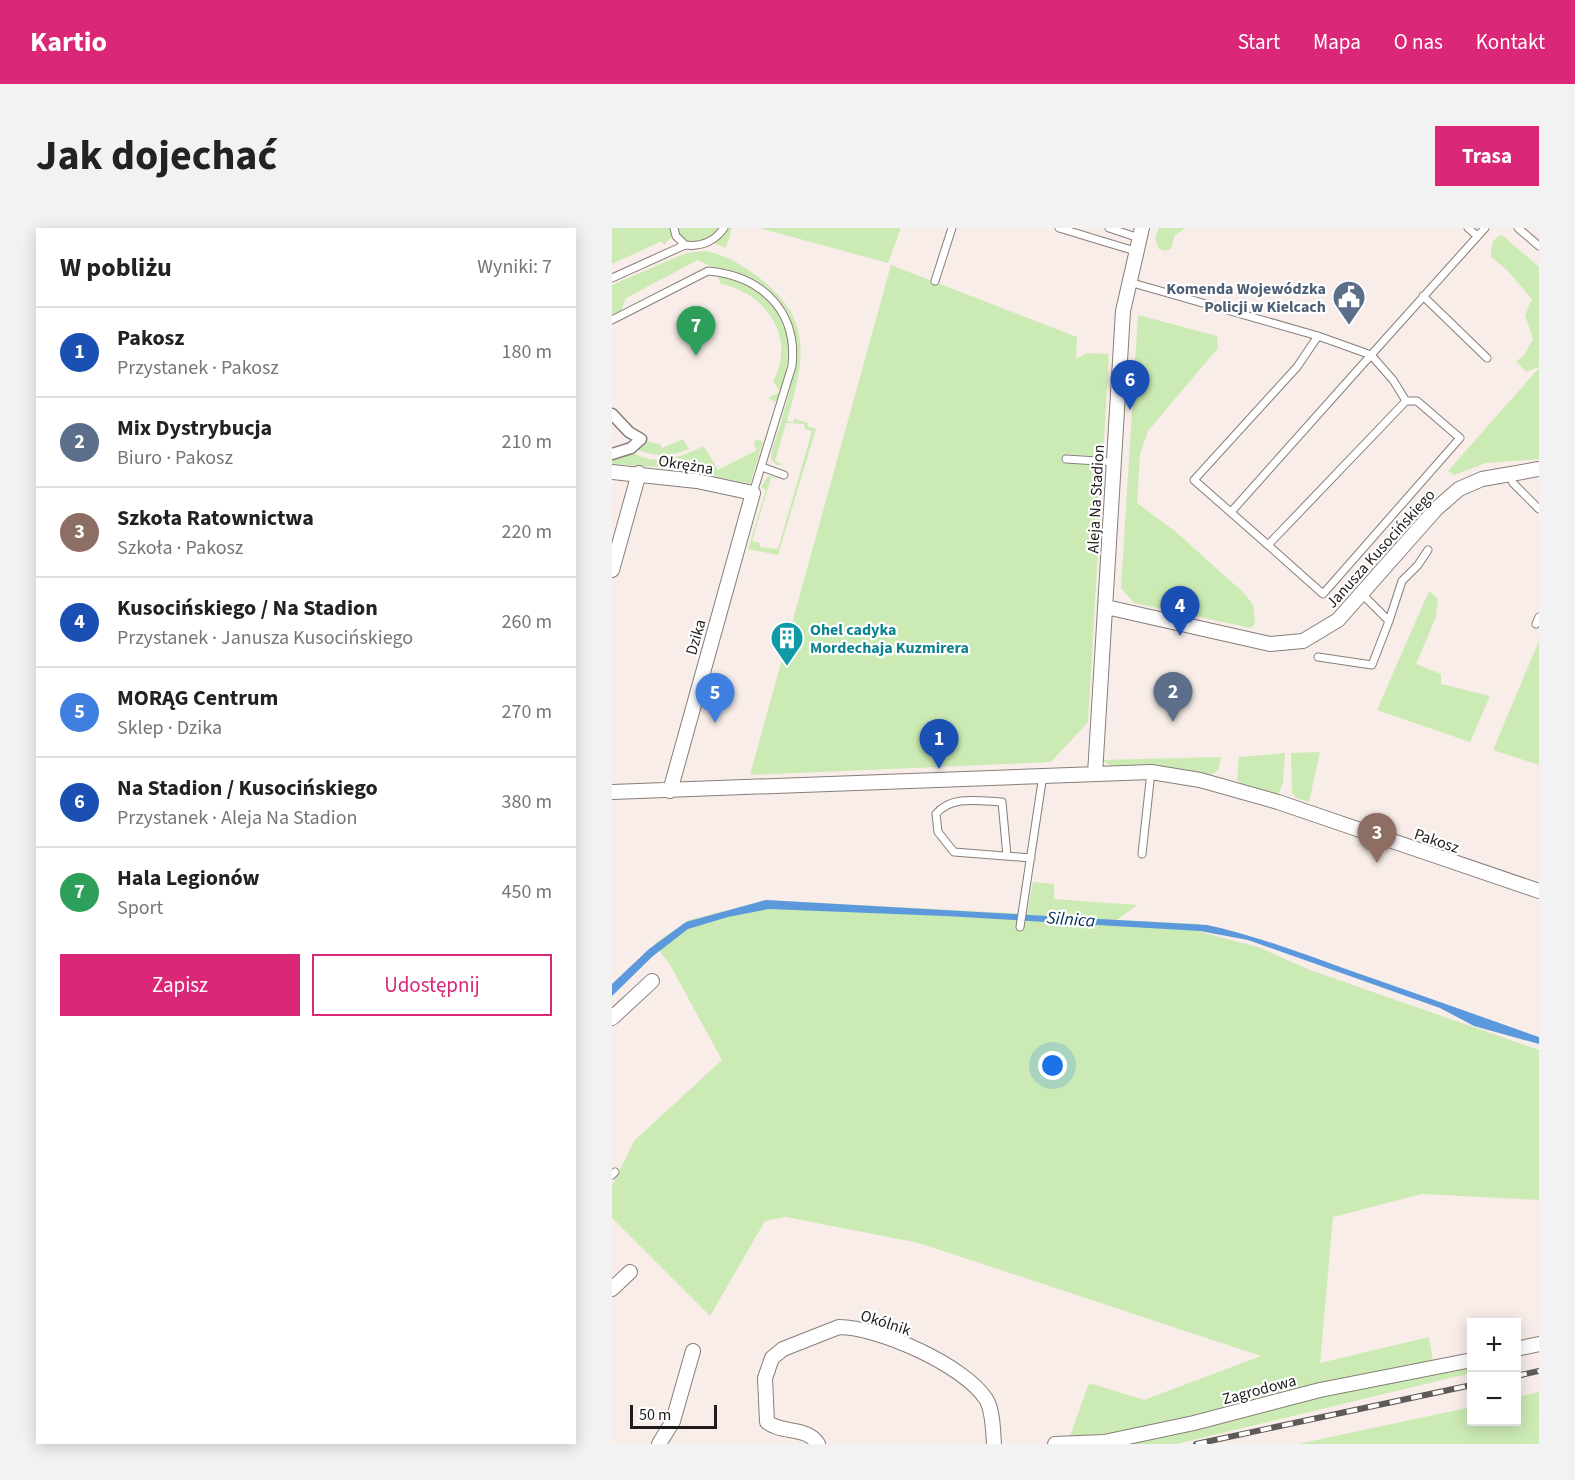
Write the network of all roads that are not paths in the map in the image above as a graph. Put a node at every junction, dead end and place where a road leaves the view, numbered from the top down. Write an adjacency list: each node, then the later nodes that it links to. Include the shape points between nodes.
1 (674, 228): 11 (lane)
2 (724, 228): 11 (lane, via 713,241)
3 (952, 228): 15 (lane)
4 (1059, 228): 13 (lane)
5 (1109, 228): 9 (lane)
6 (1468, 228): 10 (lane)
7 (1485, 228): 10 (lane)
8 (1518, 228): 12 (lane)
9 (1141, 233): 13 (street, Aleja Na Stadion)
10 (1477, 236): 17 (lane)
11 (685, 245): 14 (lane)
12 (1539, 246)
13 (1135, 252): 16 (street, Aleja Na Stadion)
14 (612, 278)
15 (935, 281)
16 (1128, 282): 19 (lane); 26 (street, Aleja Na Stadion)
17 (1423, 296): 20 (lane); 21 (lane)
18 (612, 320): 27 (lane, via 708,271 749,282 776,302 790,328 794,350 788,385)
19 (1318, 336): 20 (lane); 35 (lane, via 1297,367 1194,480)
20 (1371, 355): 22 (lane); 35 (lane)
21 (1487, 358)
22 (1406, 401): 36 (lane); 36 (lane, via 1417,401 1460,438 1323,594)
23 (612, 414): 24 (street, via 641,439 631,448)
24 (612, 454)
25 (1066, 459): 26 (lane)
26 (1113, 462): 40 (street, Aleja Na Stadion)
27 (762, 467): 32 (lane); 33 (lane)
28 (1539, 469): 31 (street, Janusza Kusocińskiego)
29 (612, 472): 30 (street, Okrężna)
30 (639, 473): 33 (street, Okrężna); 38 (street)
31 (1509, 473): 34 (lane, via 1513,483); 39 (street, Janusza Kusocińskiego, via 1472,482 1447,498)
32 (784, 475)
33 (753, 493): 46 (street, Dzika)
34 (1539, 508)
35 (1231, 512): 36 (lane)
36 (1268, 544)
37 (1428, 550): 41 (lane, via 1401,581)
38 (612, 570)
39 (1361, 593): 40 (street, Janusza Kusocińskiego, via 1328,628 1303,641 1282,644); 41 (lane)
40 (1106, 607): 44 (street, Aleja Na Stadion)
41 (1389, 621): 42 (lane, via 1372,665)
42 (1318, 657)
43 (1151, 772): 44 (street, Pakosz); 48 (lane); 51 (street, Pakosz, via 1200,780 1269,799)
44 (1095, 774): 45 (street, Pakosz)
45 (1043, 775): 46 (street, Pakosz); 50 (lane)
46 (670, 791): 47 (street, Pakosz)
47 (612, 792)
48 (1142, 854)
49 (1006, 856): 49 (lane, via 954,852 938,832 936,814 943,806 960,801 1002,802); 50 (lane)
50 (1031, 858): 52 (lane)
51 (1539, 891)
52 (1020, 927)
53 (652, 981): 54 (street)
54 (612, 1018)
55 (630, 1272): 56 (street)
56 (612, 1289)
57 (1539, 1344): 58 (street)
58 (1521, 1348)
59 (693, 1351): 61 (street, via 673,1421)
60 (1467, 1361): 64 (street, Zagrodowa, via 1320,1390 1104,1442)
61 (659, 1444)
62 (818, 1444): 63 (street, Okólnik, via 810,1436 775,1428 767,1422 767,1369 783,1349 839,1327 901,1343 967,1379 989,1404)
63 (994, 1444)
64 (1055, 1444)

